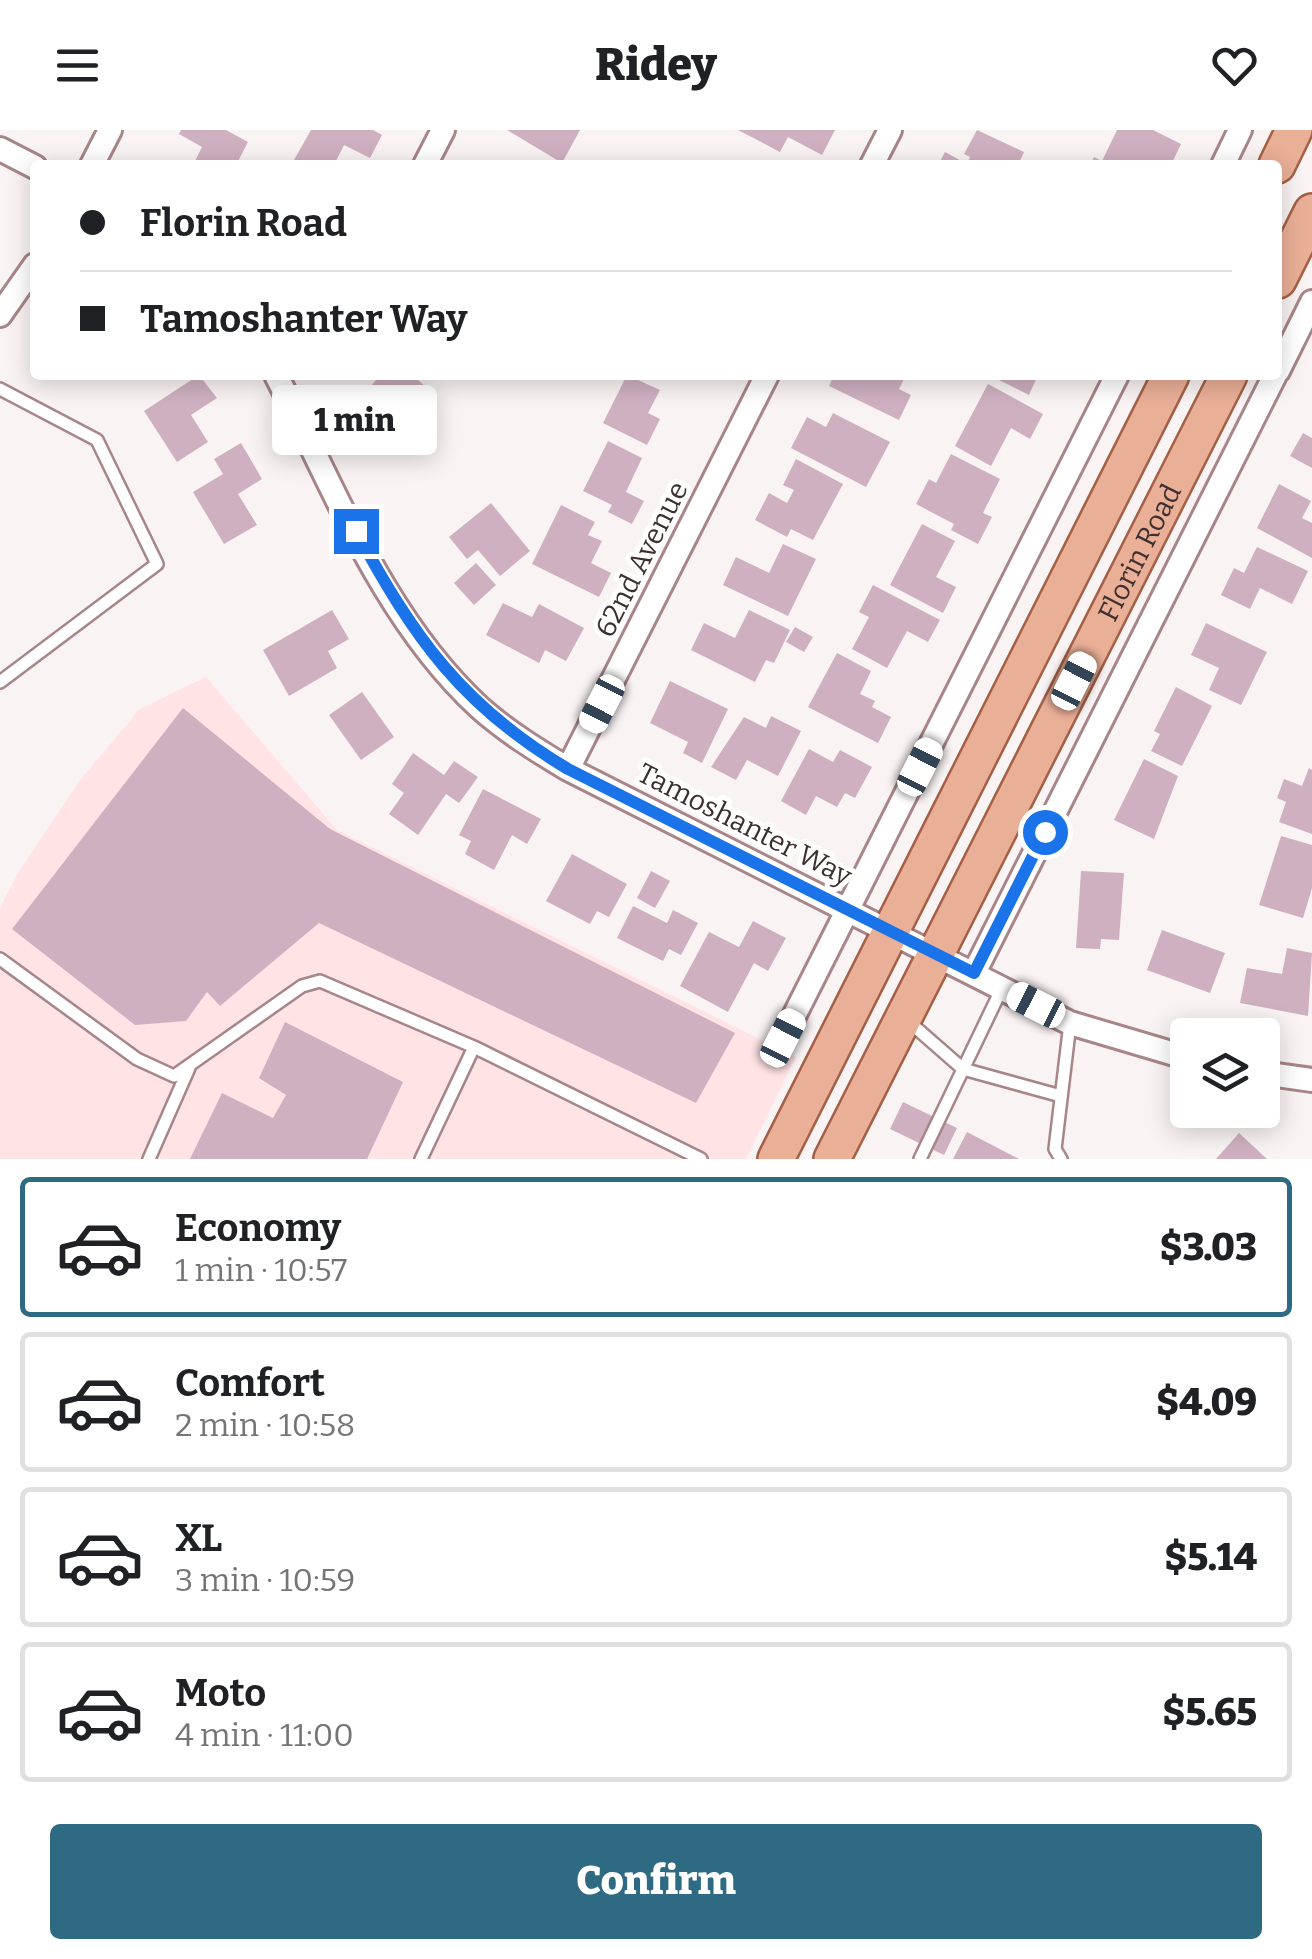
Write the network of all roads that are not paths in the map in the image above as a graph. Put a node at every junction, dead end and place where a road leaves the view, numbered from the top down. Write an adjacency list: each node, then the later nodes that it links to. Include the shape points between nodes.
1 (110, 130): 7 (street)
2 (443, 130): 8 (street)
3 (890, 130): 9 (street)
4 (1240, 130): 10 (street)
5 (1294, 130): 11 (main road)
6 (0, 149): 12 (street)
7 (95, 160)
8 (428, 160)
9 (875, 160)
10 (1225, 160)
11 (1279, 160)
12 (30, 164)
13 (1312, 212): 15 (main road)
14 (30, 272): 17 (street)
15 (1282, 272)
16 (1312, 302): 18 (street, Florin Road)
17 (0, 315)
18 (1282, 361)
19 (279, 380): 27 (street, Tamoshanter Way, via 409,624 480,707)
20 (764, 380): 27 (street, 62nd Avenue)
21 (1114, 380): 28 (street)
22 (1168, 380): 29 (main road, Florin Road)
23 (1226, 380): 30 (main road, Florin Road)
24 (1272, 380): 32 (street, Florin Road)
25 (0, 389): 26 (lane, via 97,440 158,564)
26 (0, 682)
27 (568, 769): 28 (street, Tamoshanter Way)
28 (848, 909): 29 (street, Tamoshanter Way); 36 (street)
29 (891, 930): 30 (street, Tamoshanter Way); 47 (main road, Florin Road)
30 (937, 953): 32 (street, Tamoshanter Way); 34 (main road, Florin Road)
31 (0, 958): 39 (lane, via 137,1059 174,1076)
32 (974, 973): 33 (street, Tamoshanter Way)
33 (1002, 988): 35 (street, Tamoshanter Way); 40 (lane)
34 (904, 1017): 40 (lane); 48 (main road, Florin Road)
35 (1070, 1023): 38 (street, Tamoshanter Way); 43 (lane)
36 (783, 1038)
37 (474, 1047): 39 (lane, via 320,982 302,986); 44 (lane); 46 (lane)
38 (1170, 1053)
39 (190, 1068): 45 (lane)
40 (963, 1069): 43 (lane); 49 (lane)
41 (1280, 1076): 42 (street)
42 (1312, 1080)
43 (1061, 1096): 50 (lane)
44 (699, 1158)
45 (149, 1159)
46 (421, 1159)
47 (776, 1159)
48 (832, 1159)
49 (920, 1159)
50 (1061, 1159)

